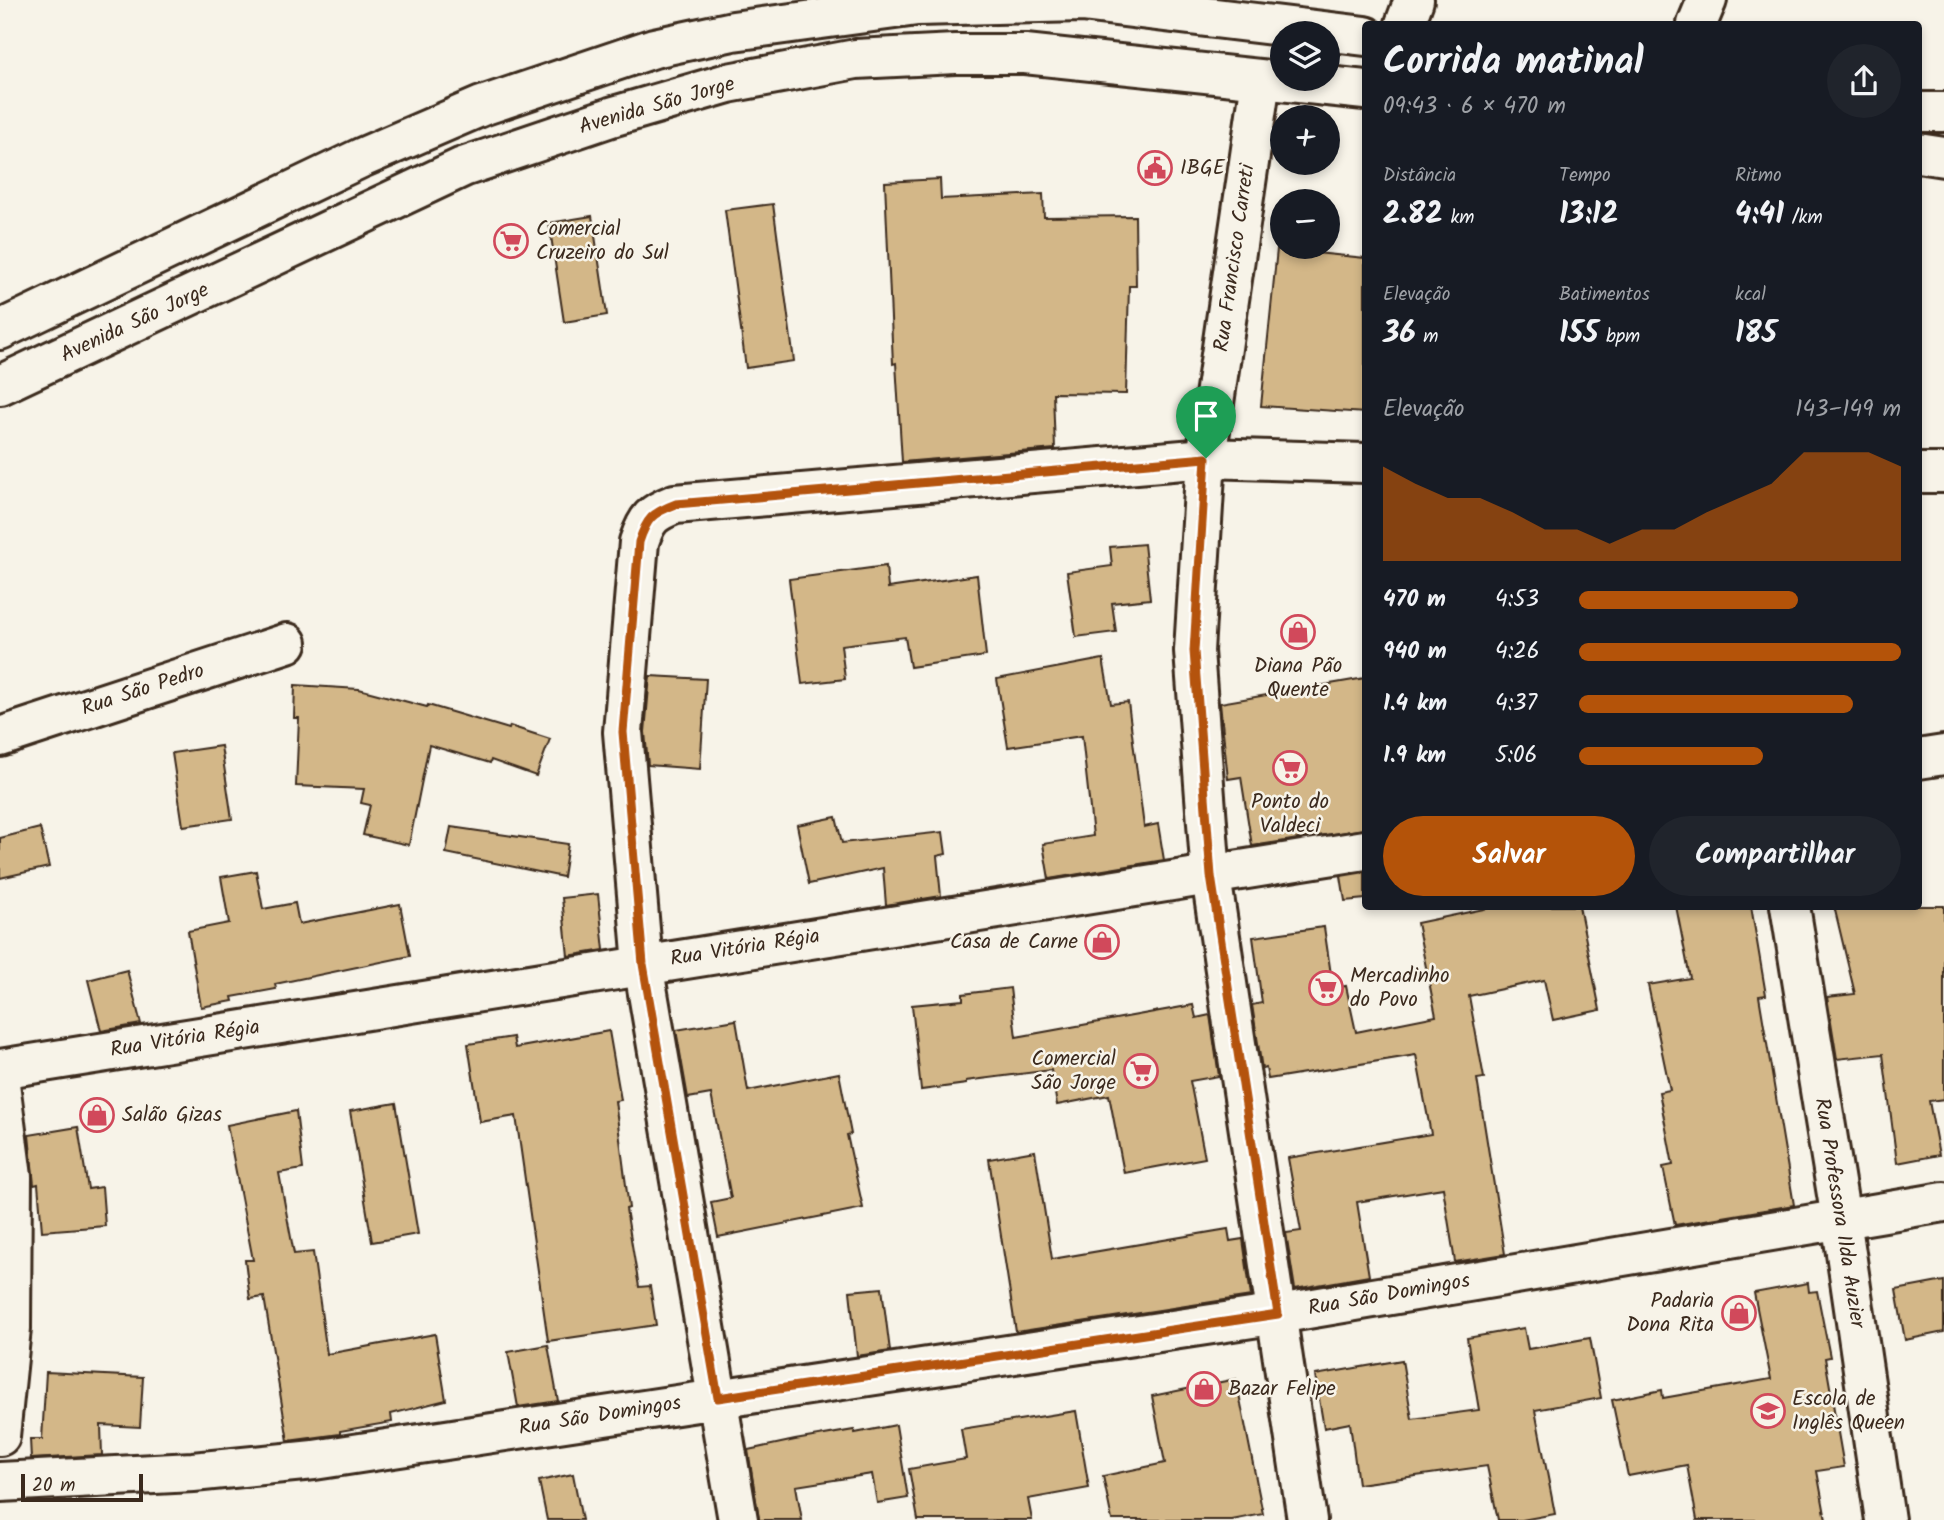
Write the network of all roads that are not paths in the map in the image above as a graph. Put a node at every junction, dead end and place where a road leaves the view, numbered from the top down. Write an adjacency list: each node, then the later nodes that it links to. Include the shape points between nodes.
1 (1414, 0): 4 (street)
2 (1707, 0): 5 (street)
3 (1014, 2): 6 (street, via 1082,2); 13 (street, via 917,6 733,31 654,48 446,121)
4 (1406, 21)
5 (1698, 21)
6 (1362, 36)
7 (1261, 80): 8 (street, Avenida São Jorge); 14 (street, Avenida São Jorge, via 1025,54 955,54 856,59 728,83 463,167); 15 (street, Rua Francisco Carreti)
8 (1362, 90)
9 (1922, 112): 10 (street)
10 (1944, 113)
11 (1922, 154): 12 (street)
12 (1944, 157)
13 (0, 330)
14 (0, 385)
15 (1206, 458): 16 (street); 24 (street, Rua Francisco Carreti, via 1194,651); 26 (street, via 676,504 656,511 639,542 623,732)
16 (1362, 463)
17 (1922, 473): 18 (street)
18 (1944, 473)
19 (287, 642): 20 (street, Rua São Pedro)
20 (0, 737)
21 (1944, 755): 22 (street)
22 (1922, 758)
23 (1362, 851): 24 (street, Rua Vitória Régia)
24 (1211, 876): 26 (street, Rua Vitória Régia); 31 (street, Rua Francisco Carreti)
25 (1791, 910): 30 (street, Rua Professora Ilda Auzier)
26 (643, 964): 27 (street, Rua Vitória Régia); 32 (street)
27 (0, 1069)
28 (0, 1084): 33 (street, via 12,1177 11,1328)
29 (1944, 1202): 30 (street, Rua São Domingos)
30 (1841, 1219): 31 (street, Rua São Domingos); 37 (street, Rua Professora Ilda Auzier)
31 (1278, 1314): 32 (street, Rua São Domingos); 36 (street, Rua Francisco Carreti)
32 (718, 1398): 34 (street, Rua São Domingos, via 314,1460 193,1472); 35 (street)
33 (0, 1436)
34 (0, 1482)
35 (738, 1520)
36 (1307, 1520)
37 (1885, 1520)

